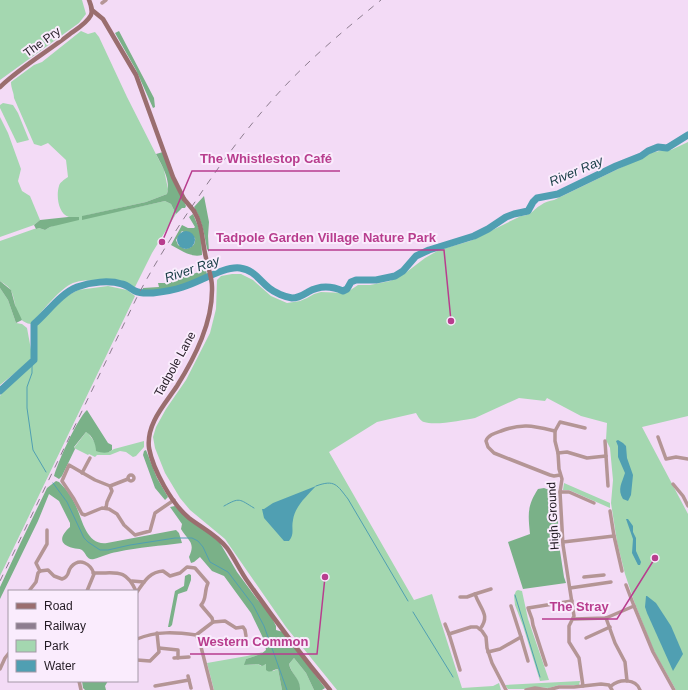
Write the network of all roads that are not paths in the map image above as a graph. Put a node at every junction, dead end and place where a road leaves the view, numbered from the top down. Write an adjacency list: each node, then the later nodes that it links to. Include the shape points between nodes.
1 (89, 0): 4 (street)
2 (106, 0): 3 (street)
3 (102, 3)
4 (92, 10): 5 (street, The Pry, via 90,16 77,28); 23 (street, Tadpole Lane, bridge, via 103,20 136,75 175,181 201,226 212,285 210,311 202,337 183,375 155,419 149,437 152,459)
5 (0, 87)
6 (585, 428): 7 (street, via 561,422)
7 (556, 431): 10 (street, High Ground); 17 (street, via 516,426 491,435 486,441 494,453 550,475)
8 (658, 437): 13 (street)
9 (605, 441): 11 (street)
10 (558, 453): 11 (street, via 567,452 586,458); 17 (street, High Ground)
11 (606, 456): 21 (street)
12 (90, 458): 16 (street)
13 (666, 459): 14 (street); 15 (street)
14 (688, 459)
15 (661, 461)
16 (82, 473): 20 (street); 26 (street, via 69,465 62,481 82,514)
17 (560, 475): 22 (street, High Ground)
18 (128, 479): 20 (street)
19 (673, 484): 25 (street)
20 (110, 486): 26 (street, via 112,491)
21 (608, 486)
22 (560, 492): 24 (street, via 569,492); 30 (street, High Ground)
23 (174, 500): 26 (street, via 155,513 150,530 137,534 124,525 117,514); 86 (street, Tadpole Lane, via 186,514 226,548 287,635)
24 (594, 503)
25 (688, 506)
26 (106, 508)
27 (610, 511): 29 (street)
28 (47, 530): 31 (street, via 46,544 36,563)
29 (614, 536): 30 (street); 32 (street)
30 (563, 542): 44 (street, High Ground)
31 (40, 571): 33 (street, via 48,570 56,577 63,578 68,576 72,566 82,562 90,565); 46 (street)
32 (622, 571)
33 (94, 573): 39 (street, via 118,573); 47 (street)
34 (604, 575): 36 (street)
35 (170, 576): 38 (street); 40 (street, via 160,570 151,574); 57 (street, via 188,567 197,569 208,583 201,605)
36 (594, 576): 37 (street); 42 (street)
37 (584, 577)
38 (167, 580)
39 (132, 581): 40 (street); 48 (street)
40 (144, 582): 49 (street)
41 (611, 582): 42 (street)
42 (596, 584): 44 (street)
43 (626, 585): 54 (street)
44 (570, 588): 52 (street, High Ground)
45 (491, 589): 50 (street)
46 (31, 590)
47 (87, 590)
48 (136, 590)
49 (138, 591)
50 (475, 594): 51 (street); 60 (street, via 485,617)
51 (460, 596)
52 (572, 601): 56 (street, High Ground); 74 (street, via 527,606)
53 (511, 606): 65 (street)
54 (634, 606): 55 (street); 90 (street, via 653,651)
55 (606, 618): 56 (street); 59 (street)
56 (574, 619): 80 (street, High Ground, via 569,626 570,644 579,658)
57 (213, 622): 63 (street); 64 (street, via 223,621 236,628 243,627)
58 (445, 624): 62 (street)
59 (610, 627): 67 (street); 77 (street, via 625,664)
60 (480, 629): 62 (street, via 471,627); 69 (street, via 485,636)
61 (157, 633): 63 (street); 66 (street); 68 (street)
62 (449, 634): 76 (street)
63 (196, 635): 85 (street)
64 (246, 636)
65 (521, 637): 69 (street, via 500,649); 73 (street)
66 (138, 638)
67 (586, 638)
68 (159, 648): 71 (street, via 178,650 176,658); 72 (street, via 159,652 150,661)
69 (488, 652): 87 (street)
70 (8, 654): 75 (street)
71 (189, 656)
72 (138, 660)
73 (528, 661)
74 (546, 665)
75 (0, 668)
76 (460, 670)
77 (627, 681): 82 (street, via 617,682); 89 (street, via 636,682)
78 (162, 685): 79 (street); 81 (street, via 188,678); 84 (street)
79 (155, 686)
80 (583, 686): 82 (street, via 608,684); 83 (street)
81 (192, 688)
82 (611, 688)
83 (538, 689): 88 (street)
84 (162, 690)
85 (212, 690)
86 (330, 690)
87 (506, 690)
88 (526, 690)
89 (640, 690)
90 (674, 690)

